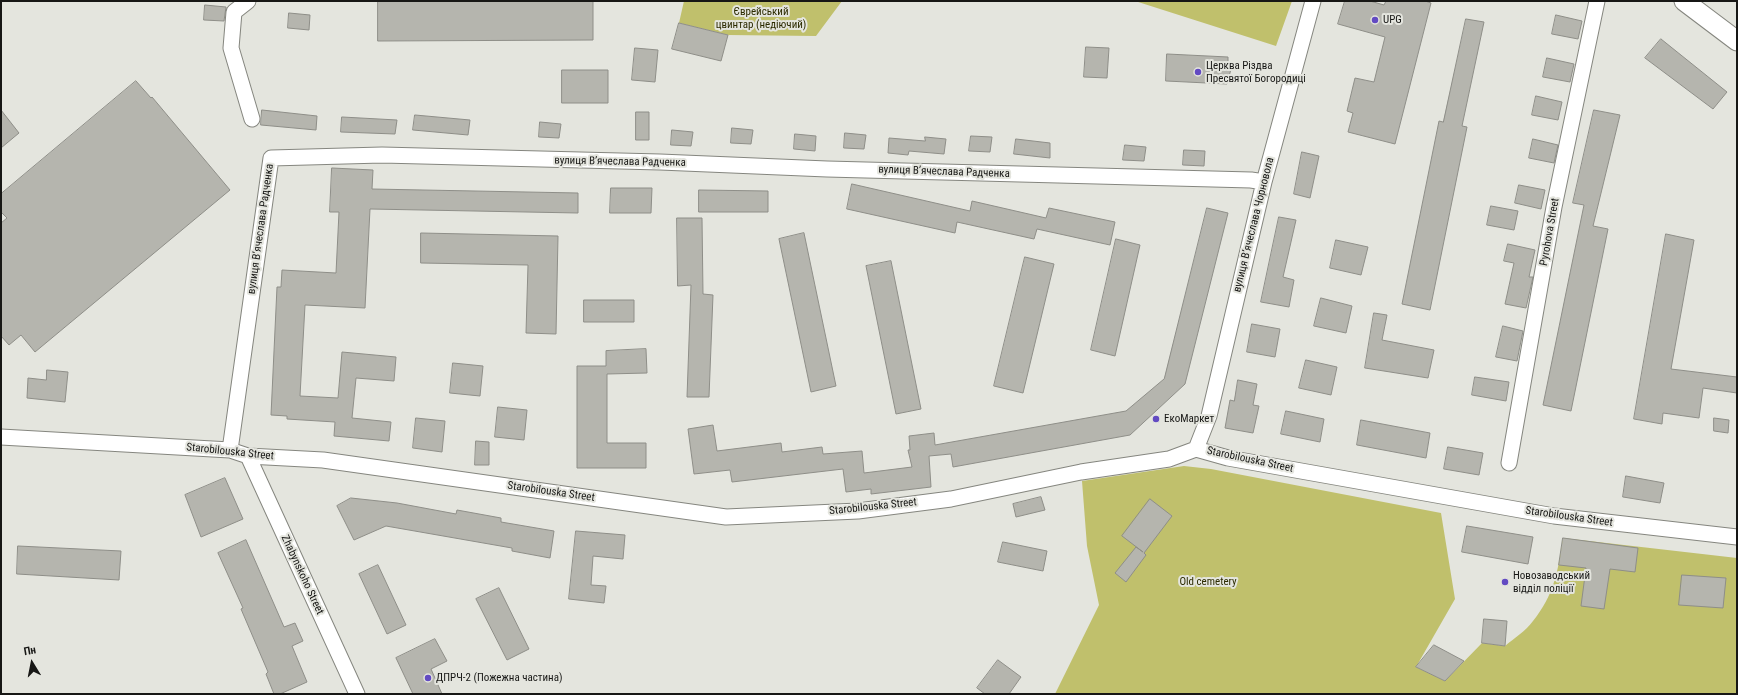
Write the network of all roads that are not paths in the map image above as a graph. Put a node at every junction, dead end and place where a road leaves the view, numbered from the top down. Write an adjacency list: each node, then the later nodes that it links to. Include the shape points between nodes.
1 (248, 1): 6 (street, via 234,12 231,48)
2 (1314, 1): 7 (street, вулиця Вʼячеслава Чорновола)
3 (1596, 1): 12 (street, Pyrohova Street, via 1554,207)
4 (1684, 1): 5 (main road)
5 (1737, 41)
6 (252, 119)
7 (1264, 182): 9 (street, вулиця Вʼячеслава Чорновола, via 1209,416); 10 (street, вулиця Вʼячеслава Радченка, via 382,155 271,158)
8 (1, 437): 10 (street, Starobilouska Street)
9 (1196, 449): 11 (street, Starobilouska Street, via 1169,459 1081,472 950,499 858,511 726,517 323,460); 13 (street, Starobilouska Street, via 1228,458 1554,516)
10 (230, 450): 11 (street, Starobilouska Street)
11 (248, 456): 14 (street, Zhabynskoho Street)
12 (1508, 463)
13 (1737, 537)
14 (357, 694)

